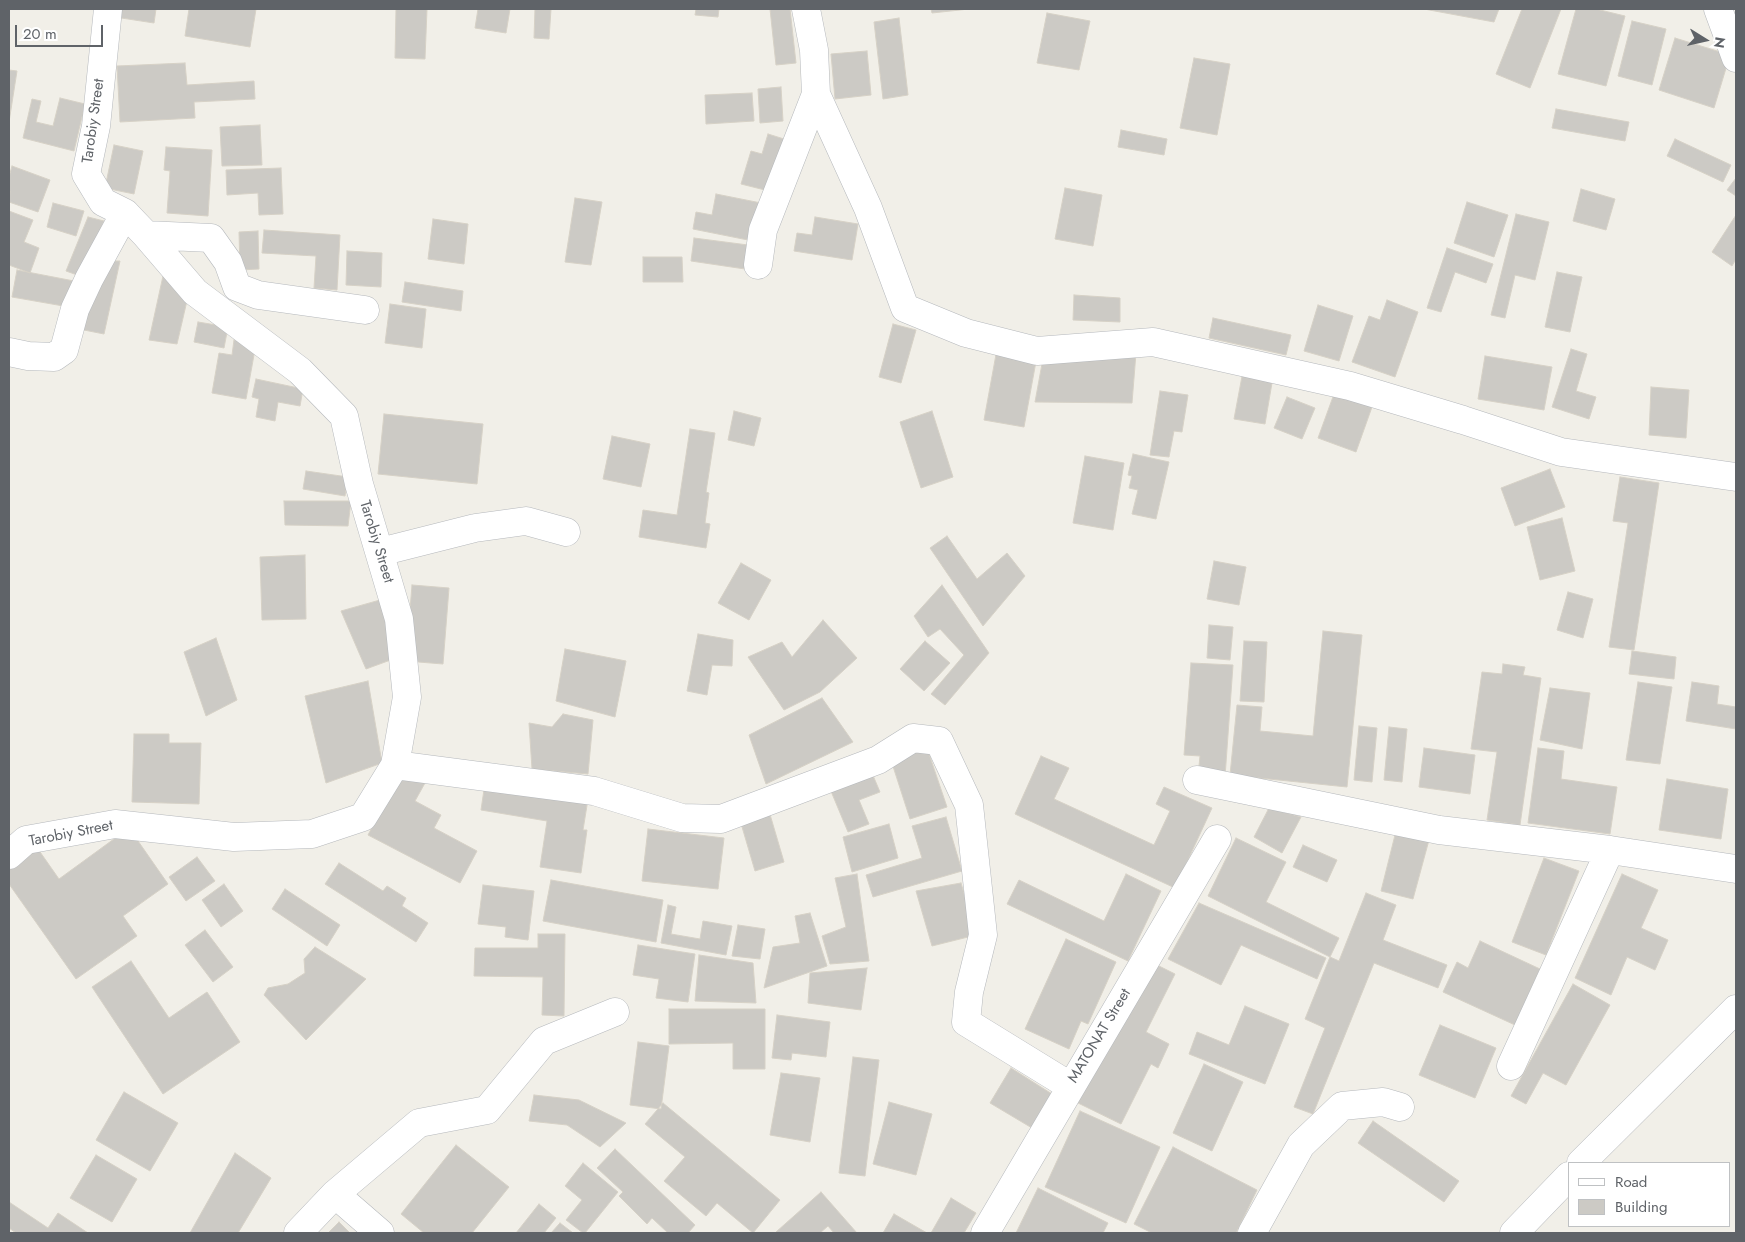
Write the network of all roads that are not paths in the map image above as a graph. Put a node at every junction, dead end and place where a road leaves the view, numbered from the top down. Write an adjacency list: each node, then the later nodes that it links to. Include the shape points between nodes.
1 (108, 9): 6 (street, Tarobiy Street, via 96,126 86,174 103,202)
2 (806, 9): 5 (street, via 814,50)
3 (1718, 9): 4 (street)
4 (1736, 58)
5 (816, 94): 8 (street, via 763,230); 11 (street, via 868,208 905,308 914,312 966,333 1037,351 1153,342 1350,386 1561,452)
6 (125, 213): 7 (street, Tarobiy Street); 10 (street, via 88,279 75,309 64,350 54,356)
7 (146, 235): 9 (street, via 211,238 228,262 236,286 258,294); 13 (street, Tarobiy Street, via 196,292 300,371 344,416 359,484)
8 (758, 265)
9 (365, 310)
10 (9, 352)
11 (1736, 477)
12 (566, 532): 13 (street, via 526,521 475,528)
13 (380, 552): 14 (street, Tarobiy Street, via 400,620 407,697)
14 (395, 765): 18 (street, Tarobiy Street, via 363,817 312,834 234,837 114,824 26,840); 23 (street, via 594,791 682,818 721,819 878,760 913,738 940,741 969,804 983,935 969,992 966,1022)
15 (1197, 780): 17 (street, via 1439,830)
16 (1217, 839): 23 (street, MATONAT Street)
17 (1610, 850): 19 (street); 22 (street)
18 (9, 855)
19 (1736, 869)
20 (1736, 1010): 25 (street)
21 (615, 1012): 27 (street, via 544,1041 487,1110 419,1123)
22 (1511, 1066)
23 (1070, 1086): 30 (street, MATONAT Street)
24 (1400, 1107): 31 (street, via 1382,1102 1342,1106 1301,1145)
25 (1582, 1162)
26 (1568, 1177): 32 (street)
27 (335, 1194): 28 (street); 29 (street)
28 (298, 1233)
29 (380, 1233)
30 (985, 1233)
31 (1252, 1233)
32 (1514, 1233)

